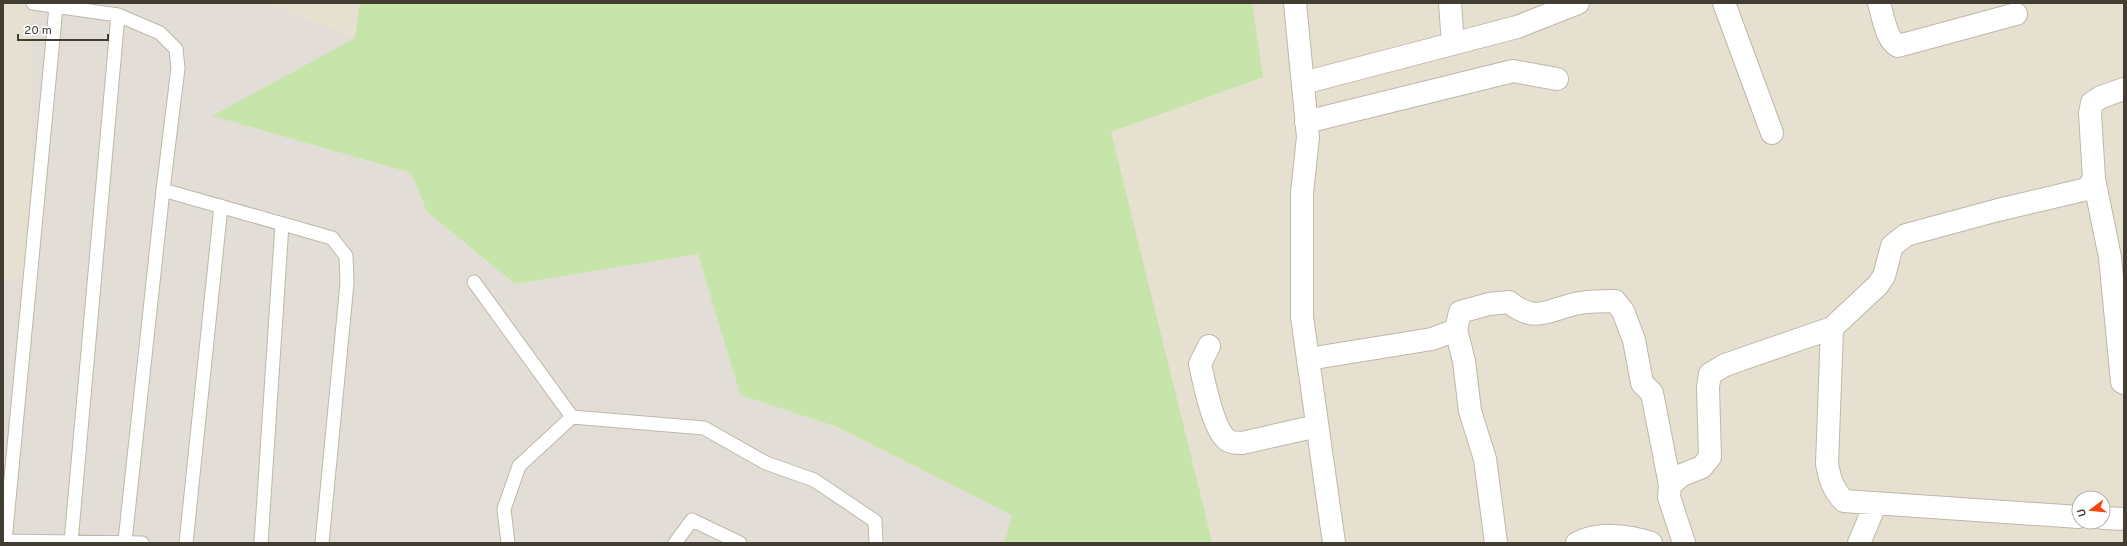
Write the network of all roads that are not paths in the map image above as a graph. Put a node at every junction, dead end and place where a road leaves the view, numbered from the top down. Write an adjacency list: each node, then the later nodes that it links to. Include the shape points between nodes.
1 (33, 3): 7 (lane)
2 (1295, 3): 12 (street)
3 (1450, 3): 10 (street)
4 (1578, 3): 10 (street, via 1517,27)
5 (1724, 3): 15 (street)
6 (1879, 3): 8 (street, via 1893,43 1898,46)
7 (56, 7): 9 (lane); 33 (lane)
8 (2016, 14)
9 (118, 15): 17 (lane, via 160,34 176,49 178,68); 35 (lane)
10 (1454, 44): 12 (street)
11 (1557, 79): 14 (street, via 1513,71)
12 (1303, 84): 14 (street)
13 (2124, 89): 16 (street, via 2092,103 2090,113)
14 (1306, 122): 24 (street, via 1308,137 1302,193 1302,317)
15 (1772, 133)
16 (2094, 179): 21 (street, via 2087,189 1906,235 1892,246 1884,276 1878,285); 25 (street, via 2110,258)
17 (162, 190): 18 (lane); 34 (lane)
18 (221, 206): 19 (lane); 37 (lane)
19 (282, 224): 38 (lane); 39 (lane, via 332,238 346,256 346,283)
20 (474, 282): 26 (lane)
21 (1832, 328): 28 (street, via 1725,365 1710,374 1710,457 1702,467 1682,475); 29 (street, via 1827,464 1830,481 1844,501)
22 (1456, 330): 24 (street, via 1432,339); 28 (street, via 1460,312 1489,304 1509,302 1521,312 1543,314 1579,303 1615,300 1623,311 1634,340 1642,384 1652,393); 45 (street, via 1464,361 1470,411 1485,459)
23 (1210, 346): 27 (street, via 1200,364 1218,426 1226,439 1242,443)
24 (1308, 359): 27 (street)
25 (2124, 383)
26 (572, 417): 40 (lane, via 520,466 504,509); 43 (lane, via 704,428 766,463 814,480 826,488 875,521)
27 (1316, 426): 44 (street)
28 (1670, 485): 48 (street, via 1670,497)
29 (1876, 503): 30 (street); 49 (street)
30 (2071, 516)
31 (2111, 518): 32 (street)
32 (2124, 519)
33 (4, 541): 35 (lane)
34 (125, 541): 35 (lane); 36 (lane)
35 (71, 542)
36 (142, 543)
37 (186, 543)
38 (261, 543)
39 (322, 543)
40 (508, 543)
41 (675, 543): 42 (lane, via 692,520)
42 (740, 543)
43 (876, 543)
44 (1334, 543)
45 (1496, 543)
46 (1577, 543): 47 (street, via 1590,537 1616,536)
47 (1651, 543)
48 (1684, 543)
49 (1859, 543)

